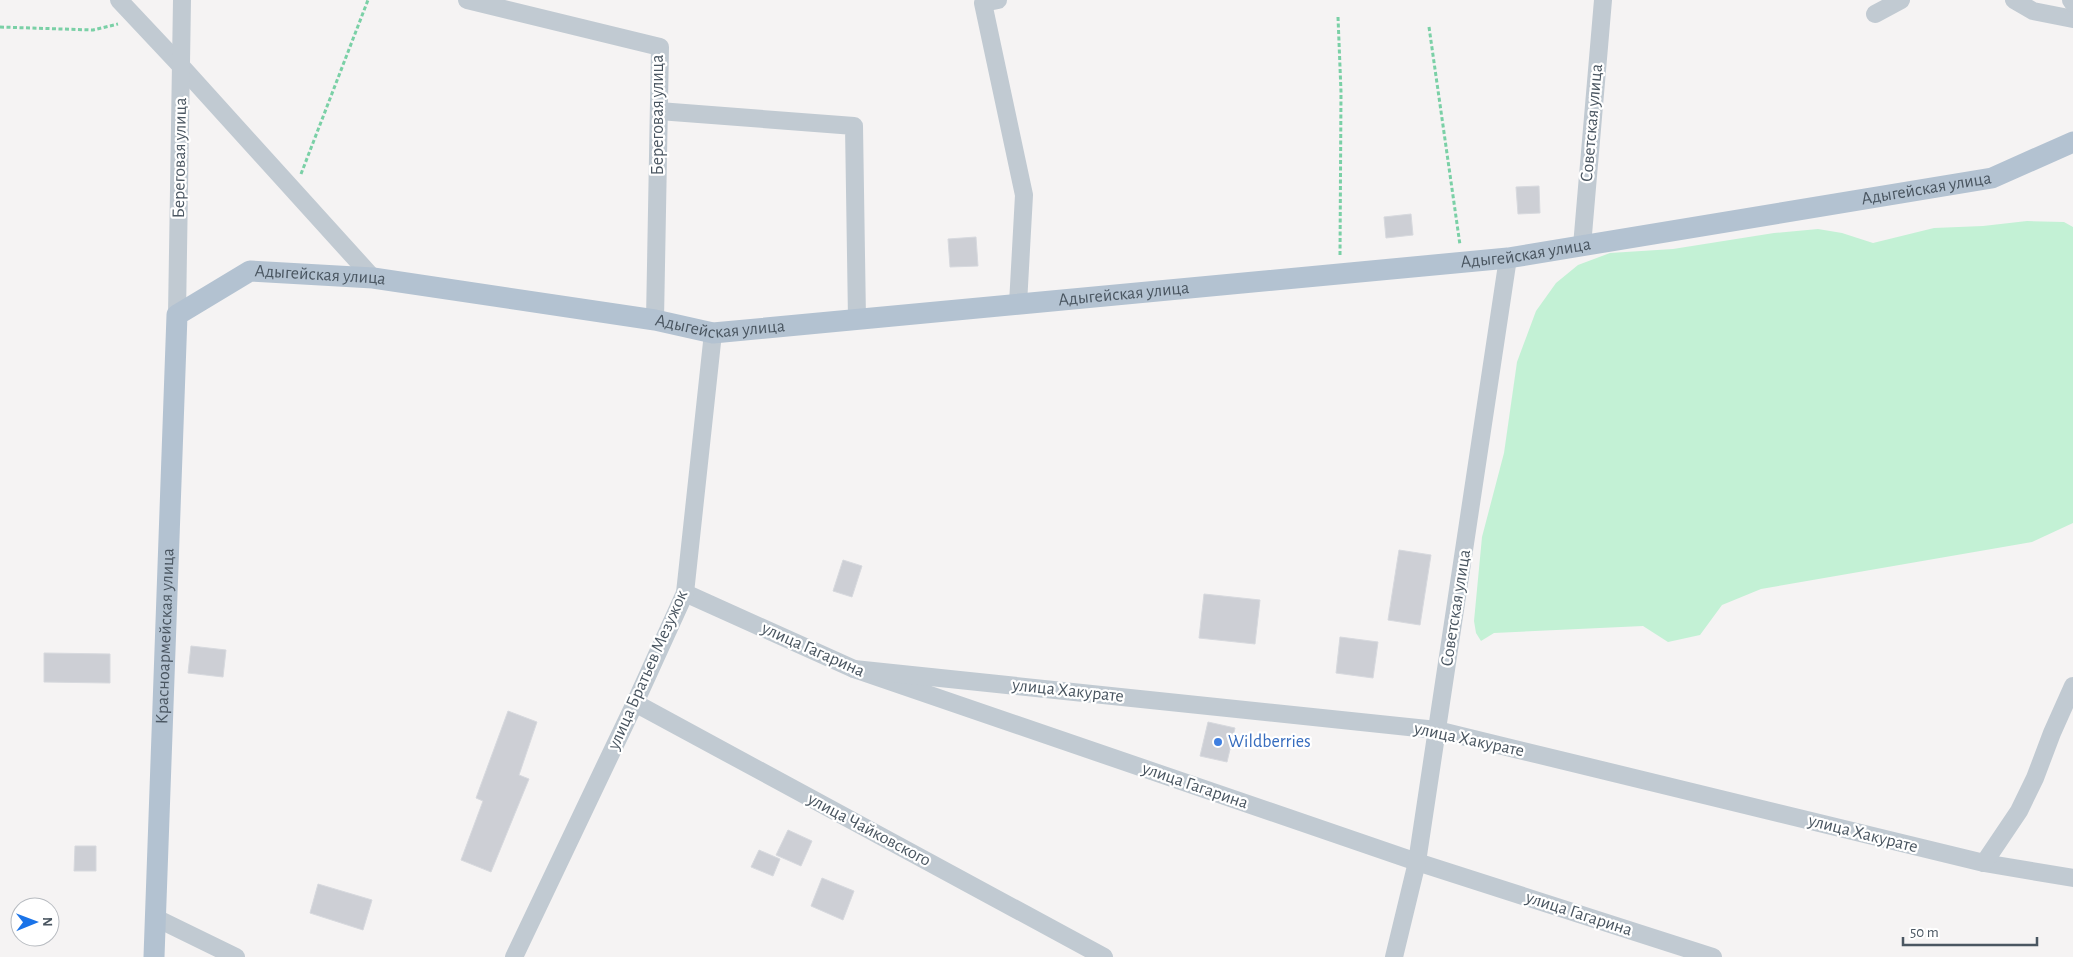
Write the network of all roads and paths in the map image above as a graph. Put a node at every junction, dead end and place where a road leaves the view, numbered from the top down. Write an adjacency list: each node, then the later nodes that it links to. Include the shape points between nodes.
1 (119, 0): 9 (street)
2 (182, 0): 15 (street, Береговая улица)
3 (368, 0): 18 (path)
4 (466, 0): 16 (street, Береговая улица, via 660,47)
5 (998, 0): 24 (street, via 983,3 1024,195)
6 (1603, 0): 19 (street, Советская улица)
7 (1901, 0): 10 (street)
8 (2014, 0): 12 (street, via 2033,11)
9 (134, 14): 13 (path, via 116,26 93,30); 15 (street)
10 (1875, 14)
11 (1338, 16): 22 (path)
12 (2073, 19)
13 (0, 27)
14 (1429, 28): 21 (path)
15 (181, 66): 18 (street); 25 (street, Береговая улица)
16 (659, 111): 26 (street, Береговая улица); 27 (street, via 854,126)
17 (2073, 142): 19 (main road, Адыгейская улица, via 1992,178)
18 (294, 191): 23 (street)
19 (1582, 246): 20 (main road, Адыгейская улица)
20 (1508, 258): 21 (main road, Адыгейская улица); 33 (street, Советская улица)
21 (1462, 262): 22 (main road, Адыгейская улица)
22 (1340, 274): 24 (main road, Адыгейская улица)
23 (373, 278): 25 (main road, Адыгейская улица, via 250,271); 26 (main road, Адыгейская улица)
24 (1018, 304): 27 (main road, Адыгейская улица)
25 (177, 315): 37 (main road, Красноармейская улица)
26 (655, 320): 28 (main road, Адыгейская улица)
27 (857, 320): 28 (main road, Адыгейская улица)
28 (713, 333): 29 (street, улица Братьев Мезужок)
29 (685, 593): 30 (street, улица Гагарина); 32 (street, улица Братьев Мезужок)
30 (854, 669): 33 (street, улица Хакурате); 34 (street, улица Гагарина)
31 (2073, 686): 35 (street, via 2019,811)
32 (635, 703): 40 (street, улица Братьев Мезужок); 41 (street, улица Чайковского)
33 (1438, 730): 34 (street, Советская улица); 35 (street, улица Хакурате)
34 (1417, 862): 42 (street, Советская улица); 43 (street, улица Гагарина)
35 (1984, 863): 36 (street, улица Хакурате)
36 (2073, 878)
37 (154, 917): 38 (main road, Красноармейская улица); 39 (street)
38 (154, 957)
39 (236, 957)
40 (514, 957)
41 (1104, 957)
42 (1394, 957)
43 (1713, 957)

